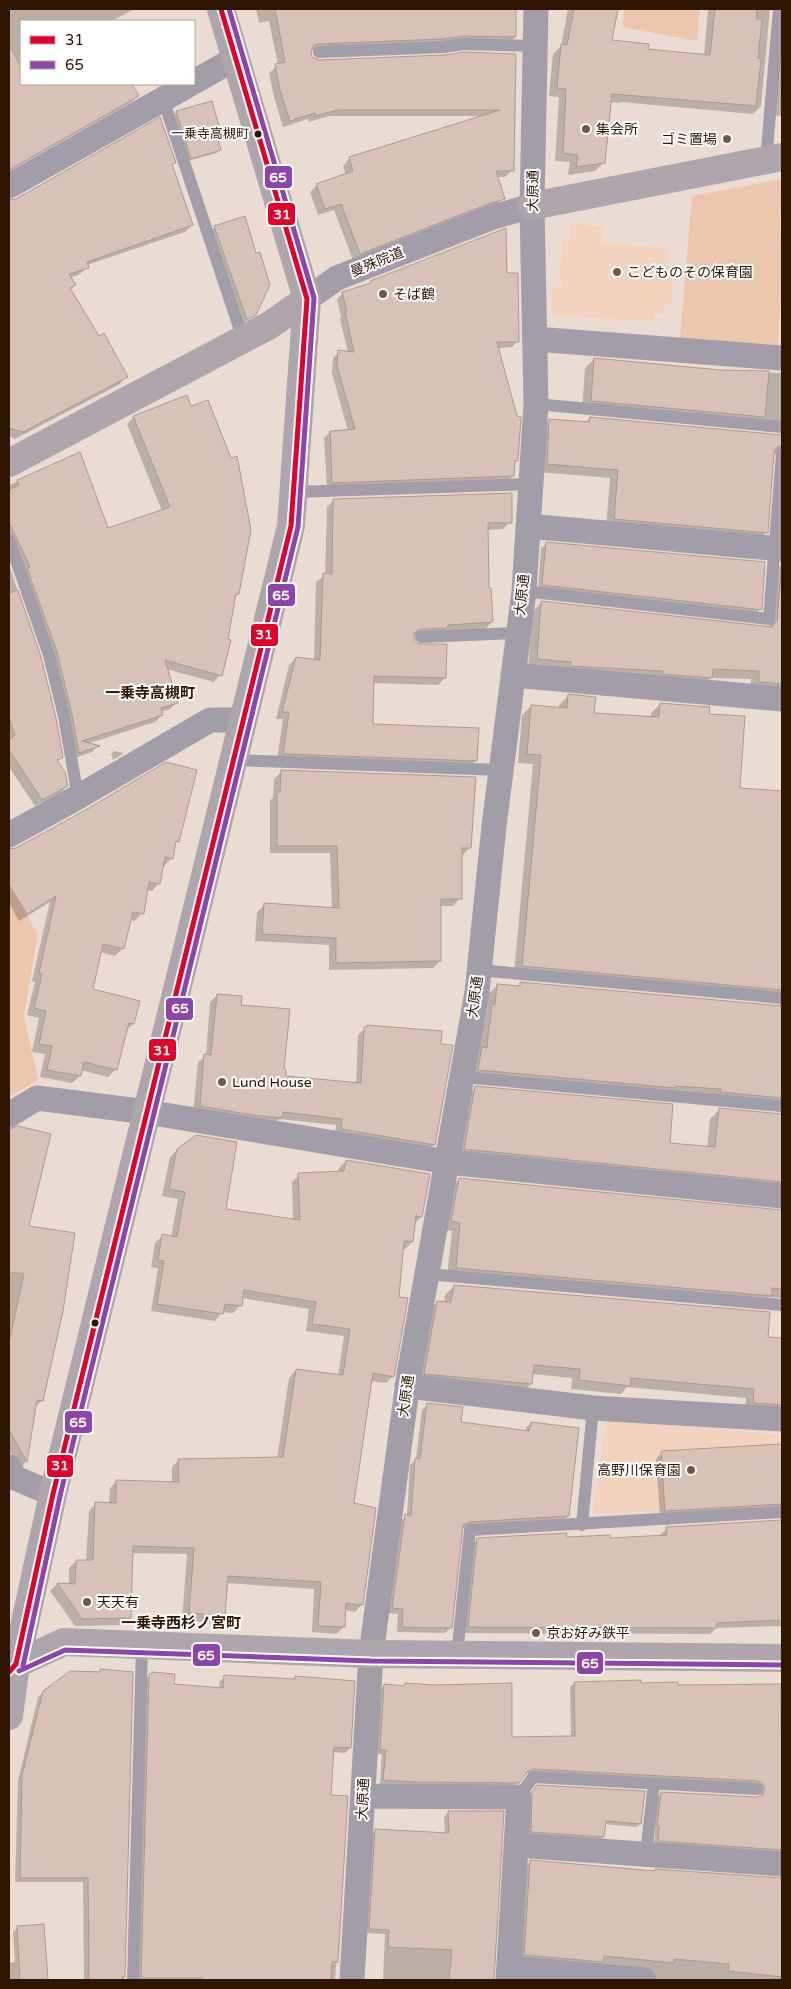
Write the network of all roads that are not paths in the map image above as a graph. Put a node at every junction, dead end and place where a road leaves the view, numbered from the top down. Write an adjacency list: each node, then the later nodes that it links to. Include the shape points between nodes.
1 (221, 9): 6 (street)
2 (536, 9): 4 (street, 大原通)
3 (779, 9): 10 (lane)
4 (536, 46): 5 (lane, via 465,44); 12 (street, 大原通)
5 (319, 52)
6 (236, 58): 7 (street); 13 (street)
7 (195, 81)
8 (188, 85): 9 (street)
9 (162, 99): 11 (street); 14 (lane)
10 (774, 158): 12 (street, 曼殊院道)
11 (9, 186)
12 (532, 206): 13 (street, 曼殊院道, via 493,216 337,278); 15 (street, 大原通)
13 (307, 299): 14 (street, 曼殊院道); 22 (street)
14 (243, 339): 20 (street, 曼殊院道)
15 (534, 339): 16 (street); 17 (street, 大原通)
16 (782, 358)
17 (536, 404): 18 (lane); 21 (street, 大原通)
18 (782, 427)
19 (782, 453): 25 (lane)
20 (10, 458)
21 (530, 484): 22 (lane); 23 (street, 大原通)
22 (294, 492): 31 (street, via 291,526)
23 (528, 526): 25 (street); 26 (street, 大原通)
24 (9, 540): 34 (lane, via 49,655)
25 (779, 549): 26 (lane, via 769,619)
26 (524, 591): 27 (street, 大原通)
27 (518, 633): 28 (lane); 29 (street, 大原通)
28 (421, 637)
29 (513, 675): 30 (street); 33 (street, 大原通)
30 (782, 699)
31 (244, 720): 32 (street); 34 (street, via 210,720)
32 (234, 760): 33 (lane); 40 (street)
33 (501, 770): 36 (street, 大原通)
34 (78, 797): 35 (street)
35 (9, 836)
36 (479, 970): 37 (lane); 38 (street, 大原通)
37 (782, 998)
38 (462, 1077): 39 (lane); 42 (street, 大原通)
39 (782, 1106)
40 (147, 1112): 41 (street, via 37,1098); 42 (street); 50 (street)
41 (9, 1115)
42 (448, 1162): 43 (street); 44 (street, 大原通)
43 (782, 1196)
44 (427, 1274): 45 (lane); 46 (street, 大原通)
45 (782, 1305)
46 (407, 1386): 47 (street); 54 (street, 大原通)
47 (593, 1408): 48 (street); 52 (lane)
48 (782, 1419)
49 (9, 1467): 50 (street, via 15,1478)
50 (53, 1494): 57 (street)
51 (782, 1512): 52 (lane)
52 (582, 1525): 55 (lane, via 470,1530)
53 (142, 1645): 54 (street); 57 (street, via 64,1642); 67 (lane)
54 (371, 1654): 55 (street); 61 (street, 大原通)
55 (457, 1655): 56 (street)
56 (782, 1658)
57 (12, 1668): 58 (street)
58 (9, 1716)
59 (654, 1784): 60 (lane); 62 (lane, via 533,1777); 64 (lane)
60 (757, 1788)
61 (363, 1796): 62 (street); 68 (street, 大原通)
62 (519, 1797): 63 (street)
63 (516, 1845): 64 (street); 66 (street)
64 (646, 1854): 65 (street)
65 (782, 1864)
66 (508, 1974): 69 (street)
67 (133, 1980)
68 (352, 1980)
69 (644, 1980)

